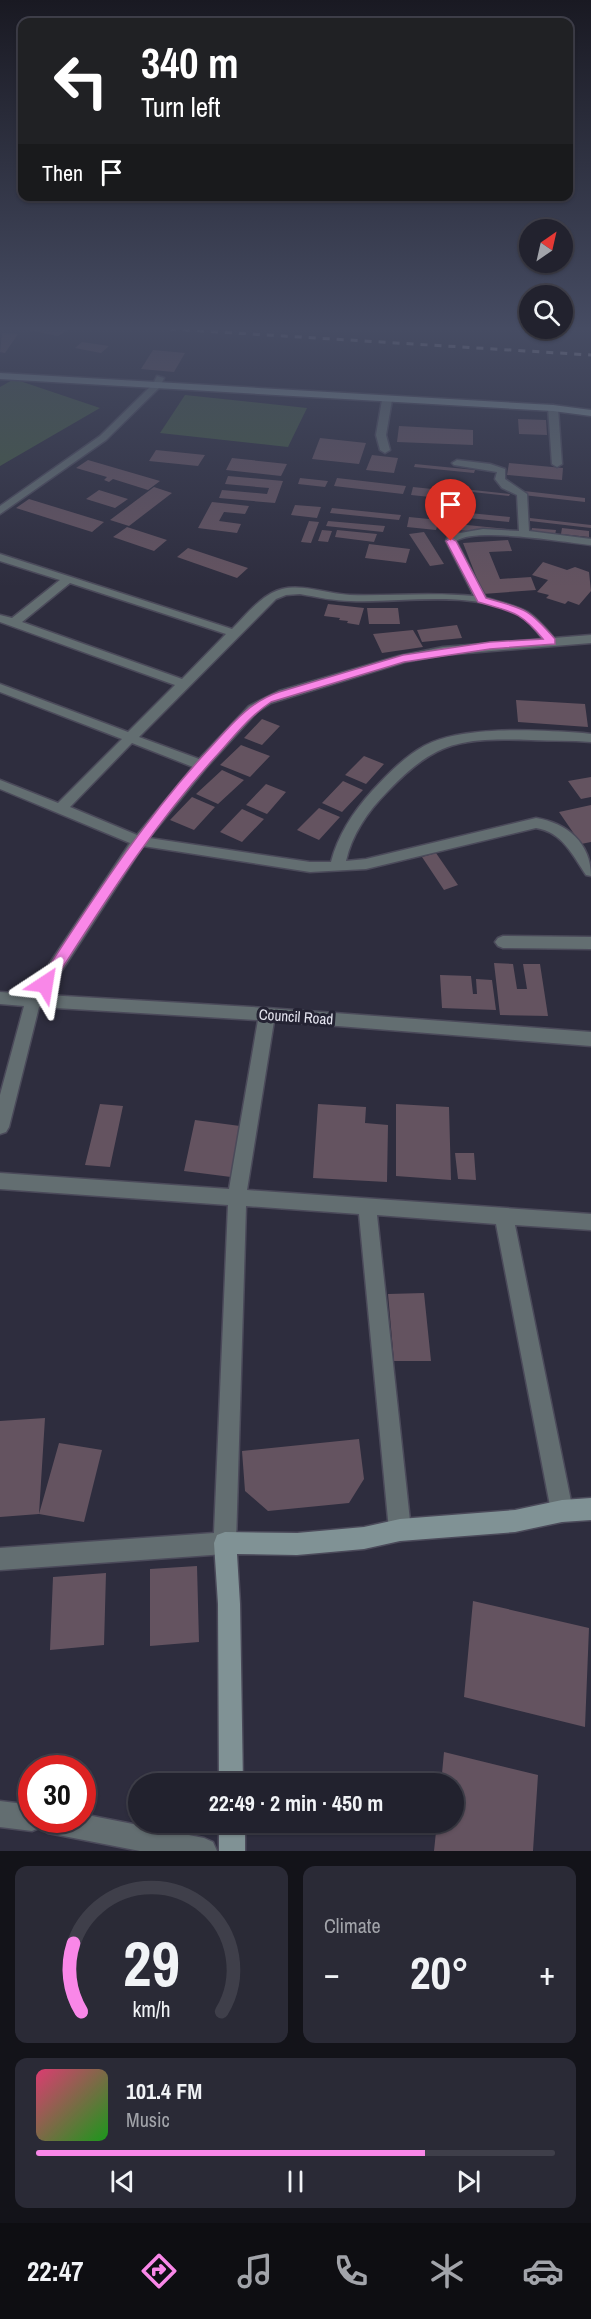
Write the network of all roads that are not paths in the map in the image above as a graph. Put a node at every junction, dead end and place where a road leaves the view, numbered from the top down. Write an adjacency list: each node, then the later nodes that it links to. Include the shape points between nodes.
1 (126, 414): 7 (street, via 103,438)
2 (385, 414): 4 (street, via 381,435)
3 (553, 414): 6 (street)
4 (385, 450)
5 (457, 463): 8 (street, via 502,471 503,484 522,494)
6 (557, 464)
7 (0, 511)
8 (524, 534): 9 (street); 14 (street, via 453,537 451,541)
9 (591, 542)
10 (0, 556): 11 (street)
11 (12, 561): 12 (street); 13 (street)
12 (0, 570)
13 (68, 579): 16 (street); 17 (street)
14 (482, 600): 17 (street, via 435,596 350,598 284,592 272,597); 19 (street, via 520,611)
15 (0, 618): 16 (street)
16 (13, 623): 20 (street)
17 (234, 633): 20 (street)
18 (591, 639): 19 (street)
19 (551, 642): 24 (street, via 490,645 403,658 267,700 253,709)
20 (183, 684): 22 (street)
21 (0, 688): 22 (street)
22 (132, 738): 24 (street); 26 (street)
23 (591, 738): 28 (street, via 492,734 462,736 434,745 397,773 348,830)
24 (201, 765): 27 (street)
25 (0, 784): 26 (street)
26 (60, 809): 27 (street)
27 (139, 841): 28 (street, via 310,867); 33 (street)
28 (337, 867): 29 (street, via 366,864 536,823 552,824 565,834)
29 (591, 871)
30 (503, 942): 31 (street)
31 (591, 943)
32 (0, 998): 33 (street, Council Road)
33 (33, 1001): 34 (street, Council Road); 36 (street)
34 (267, 1014): 35 (street, Council Road); 38 (street)
35 (591, 1039)
36 (0, 1127)
37 (0, 1181): 38 (street)
38 (237, 1196): 39 (street); 45 (street)
39 (367, 1205): 40 (street); 44 (street)
40 (504, 1217): 41 (street); 43 (street)
41 (591, 1222)
42 (591, 1509): 43 (main road)
43 (562, 1511): 44 (main road, via 514,1521)
44 (400, 1530): 45 (main road, via 364,1538 297,1544)
45 (225, 1543): 46 (street); 47 (main road)
46 (0, 1559)
47 (231, 1773)
48 (0, 1814): 49 (street)
49 (18, 1816)
50 (96, 1830): 52 (street)
51 (232, 1833): 53 (main road)
52 (204, 1851)
53 (232, 1851)

